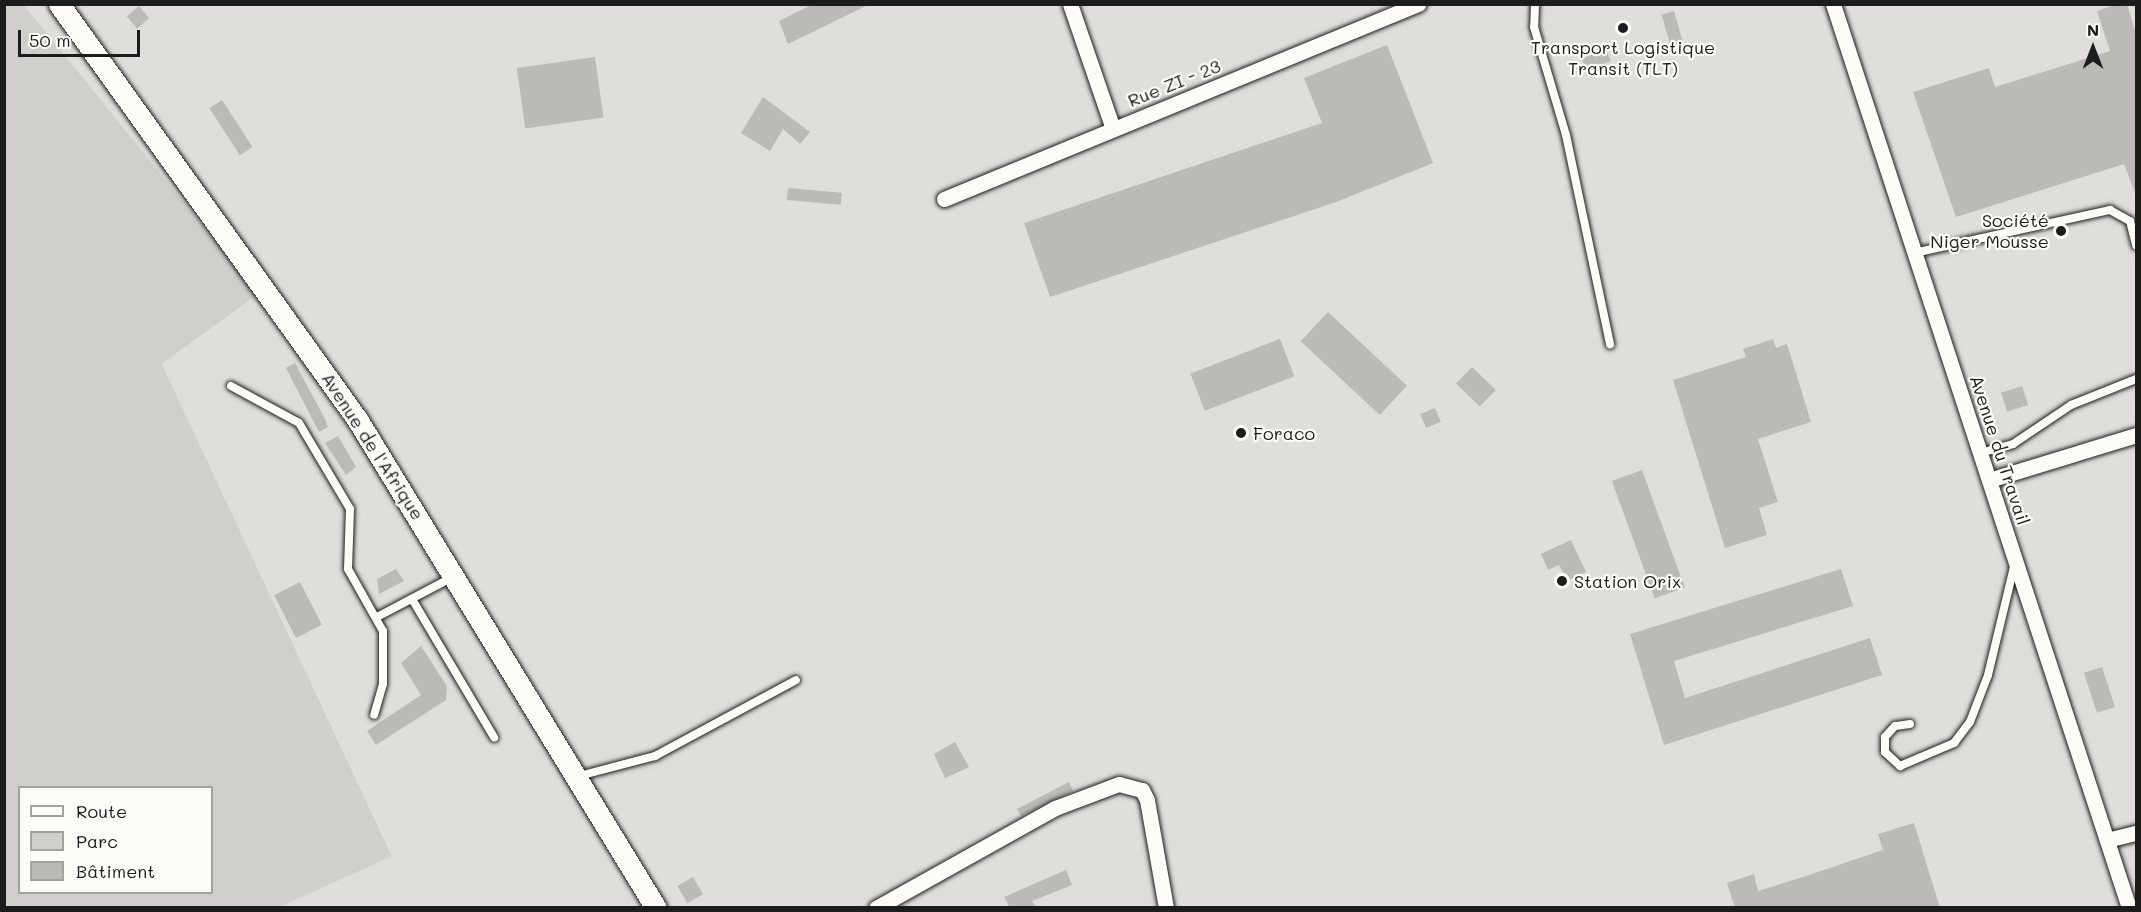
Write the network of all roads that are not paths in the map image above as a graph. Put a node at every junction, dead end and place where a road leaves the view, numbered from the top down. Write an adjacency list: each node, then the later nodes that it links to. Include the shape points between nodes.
1 (59, 4): 17 (main road, Avenue de l'Afrique, via 276,302)
2 (1070, 4): 6 (street)
3 (1418, 4): 6 (street, Rue ZI - 23)
4 (1535, 4): 10 (lane, via 1534,27 1566,135)
5 (1833, 4): 9 (street, Avenue du Travail)
6 (1113, 129): 7 (street, Rue ZI - 23)
7 (944, 199)
8 (2136, 245): 9 (lane, via 2130,221 2110,210)
9 (1914, 253): 14 (street, Avenue du Travail)
10 (1610, 344)
11 (2136, 379): 14 (lane, via 2071,405 2021,440)
12 (231, 386): 19 (lane, via 299,423 350,509 348,569)
13 (2136, 435): 15 (street)
14 (1980, 453): 15 (street, Avenue du Travail)
15 (1989, 480): 16 (street, Avenue du Travail)
16 (2016, 561): 22 (lane, via 1988,675 1970,722 1954,743 1900,766 1885,752 1886,737 1895,726); 26 (street, Avenue du Travail)
17 (457, 575): 18 (lane); 24 (main road, Avenue de l'Afrique)
18 (412, 599): 19 (lane); 23 (lane)
19 (377, 617): 21 (lane, via 383,631 383,684)
20 (796, 680): 24 (lane, via 655,756)
21 (374, 715)
22 (1910, 724)
23 (494, 737)
24 (577, 776): 27 (main road, Avenue de l'Afrique)
25 (2136, 833): 26 (street)
26 (2107, 840): 30 (street, Avenue du Travail)
27 (656, 908)
28 (876, 908): 29 (street, via 1055,808 1119,784 1142,790 1147,800)
29 (1166, 908)
30 (2129, 908)

